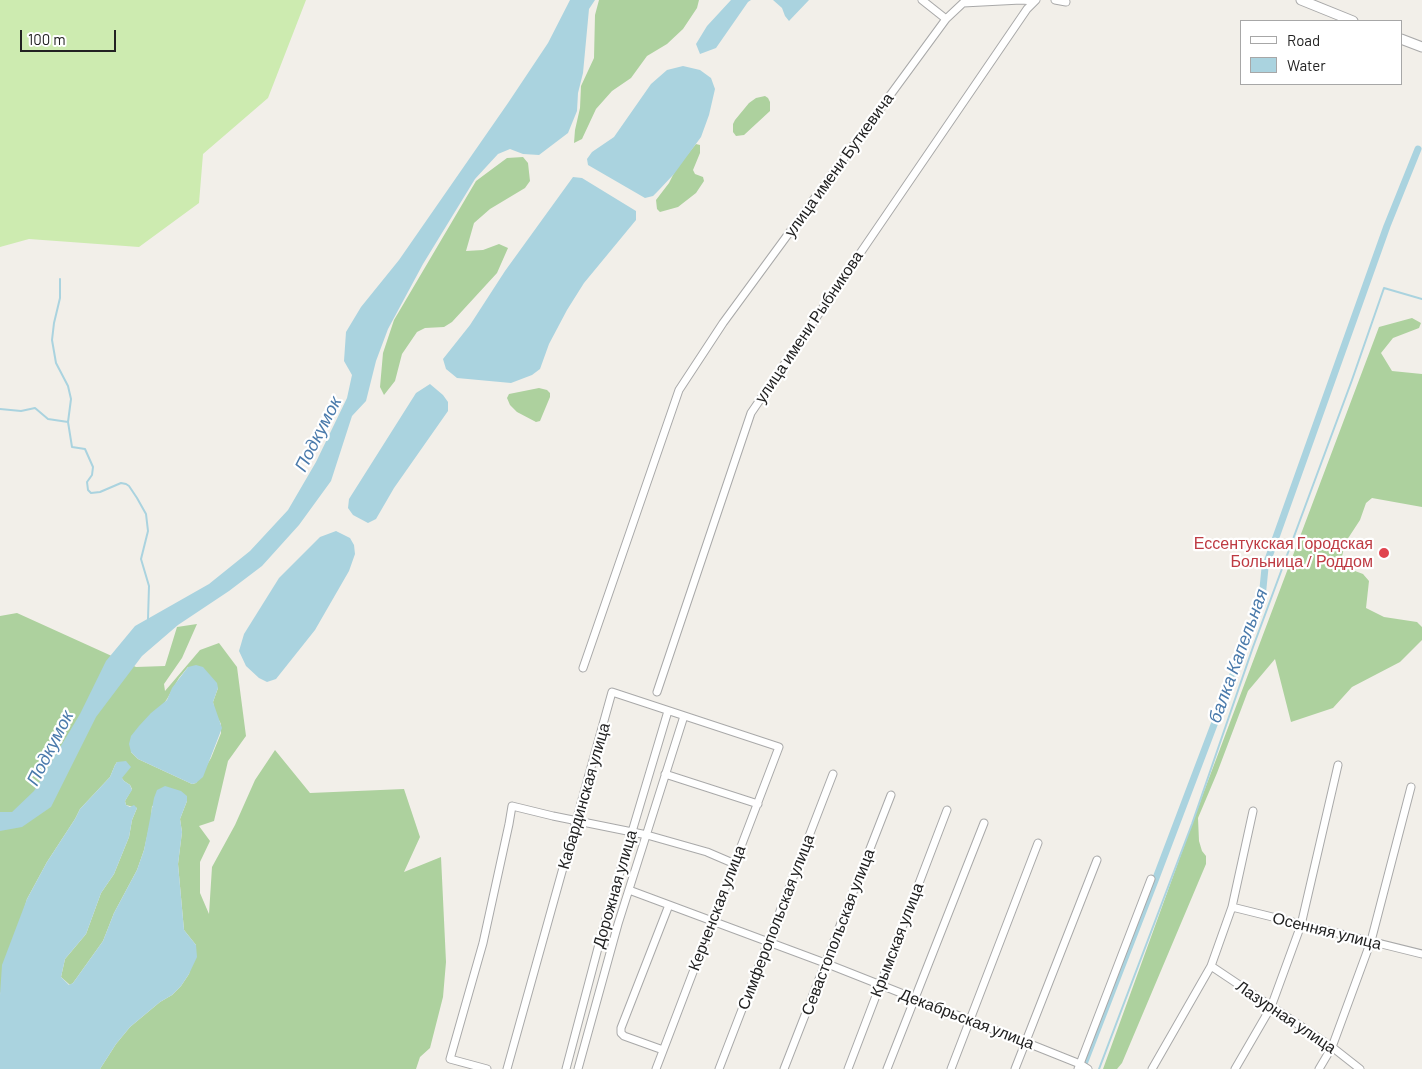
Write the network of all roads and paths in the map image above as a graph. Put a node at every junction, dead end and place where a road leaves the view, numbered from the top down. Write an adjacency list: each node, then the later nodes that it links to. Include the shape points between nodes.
1 (922, 0): 6 (street)
2 (1055, 0): 5 (street)
3 (1303, 0): 7 (street)
4 (1035, 1): 6 (street, улица имени Буткевича, via 963,3); 11 (street, улица имени Рыбникова, via 751,413)
5 (1066, 2)
6 (946, 20): 10 (street, улица имени Буткевича, via 723,323 679,390)
7 (1351, 20)
8 (1402, 40): 9 (street)
9 (1422, 47)
10 (582, 668)
11 (657, 692)
12 (668, 711): 13 (street, Кабардинская улица); 23 (street, Кабардинская улица, via 612,692); 25 (street, Дорожная улица)
13 (684, 716): 14 (street, Кабардинская улица); 16 (street, Дорожная улица)
14 (779, 748): 20 (street, Керченская улица)
15 (1338, 766): 35 (street)
16 (665, 774): 20 (street); 26 (street, Дорожная улица)
17 (833, 774): 37 (street, Симферопольская улица)
18 (1411, 787): 36 (street)
19 (891, 795): 39 (street, Севастопольская улица)
20 (758, 804): 29 (street, Керченская улица)
21 (947, 810): 41 (street, Крымская улица)
22 (1254, 811): 33 (street)
23 (577, 820): 25 (street); 49 (street, via 512,806 482,944 450,1059); 50 (street, Кабардинская улица)
24 (984, 823): 42 (street)
25 (631, 832): 26 (street); 51 (street, Дорожная улица)
26 (647, 835): 29 (street, via 707,852); 31 (street, Дорожная улица)
27 (1038, 843): 44 (street)
28 (1097, 860): 45 (street)
29 (735, 864): 34 (street, Керченская улица)
30 (1151, 879): 48 (street)
31 (629, 890): 32 (street, Декабрьская улица); 52 (street, Дорожная улица)
32 (669, 905): 34 (street, Декабрьская улица); 47 (street, via 621,1033)
33 (1232, 907): 35 (street, Осенняя улица); 40 (street)
34 (712, 922): 37 (street, Декабрьская улица); 47 (street, Керченская улица)
35 (1301, 925): 36 (street, Осенняя улица); 43 (street)
36 (1370, 941): 38 (street, Осенняя улица); 46 (street)
37 (768, 943): 39 (street, Декабрьская улица); 54 (street, Симферопольская улица)
38 (1422, 954)
39 (825, 964): 41 (street, Декабрьская улица); 55 (street, Севастопольская улица)
40 (1211, 966): 43 (street, Лазурная улица); 61 (street)
41 (880, 985): 42 (street, Декабрьская улица); 56 (street, Крымская улица)
42 (914, 999): 44 (street, Декабрьская улица); 57 (street)
43 (1271, 1007): 46 (street, Лазурная улица); 62 (street)
44 (969, 1021): 45 (street, Декабрьская улица); 58 (street)
45 (1025, 1042): 48 (street, Декабрьская улица); 59 (street)
46 (1332, 1047): 63 (street); 64 (street, Лазурная улица)
47 (663, 1050): 53 (street, Керченская улица)
48 (1079, 1067): 60 (street, Декабрьская улица)
49 (487, 1069)
50 (507, 1069)
51 (566, 1069)
52 (578, 1069)
53 (656, 1069)
54 (719, 1069)
55 (784, 1069)
56 (848, 1069)
57 (887, 1069)
58 (950, 1069)
59 (1015, 1069)
60 (1088, 1069)
61 (1152, 1069)
62 (1236, 1069)
63 (1319, 1069)
64 (1360, 1069)

